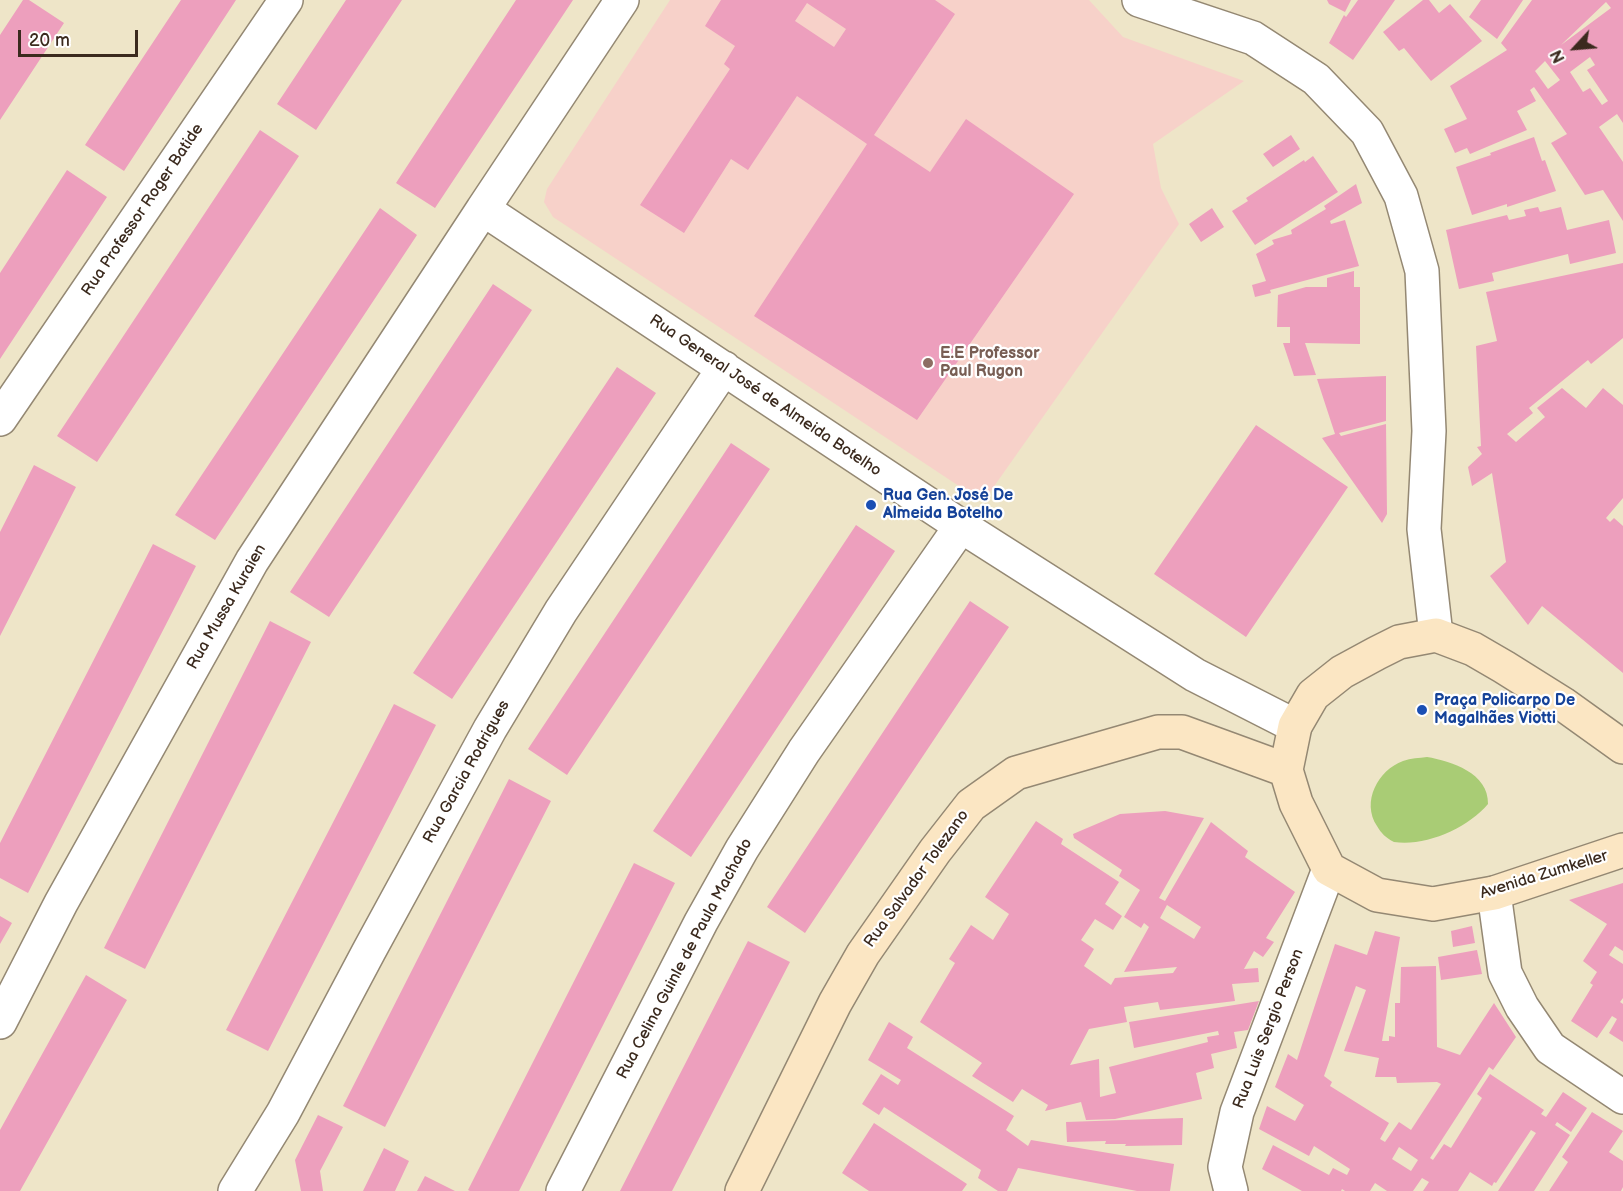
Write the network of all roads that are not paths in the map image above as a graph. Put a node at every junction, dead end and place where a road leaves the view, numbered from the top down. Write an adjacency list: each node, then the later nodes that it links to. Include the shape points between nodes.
1 (286, 0): 6 (street, Rua Professor Roger Batide)
2 (622, 0): 4 (street)
3 (1139, 0): 8 (street, via 1253,38 1316,79 1367,132 1401,196 1422,271 1430,431 1424,529)
4 (483, 209): 5 (street, Rua General José de Almeida Botelho); 15 (street, Rua Mussa Kuraien, via 252,561 61,903)
5 (724, 368): 7 (street, Rua General José de Almeida Botelho); 17 (street, Rua Garcia Rodrigues, via 561,611 490,729 283,1113)
6 (0, 420)
7 (961, 526): 9 (street, Rua General José de Almeida Botelho, via 1195,675); 18 (street, Rua Celina Guinle de Paula Machado, via 804,751 741,849)
8 (1436, 635): 9 (street, via 1399,642 1342,672 1313,695); 10 (street, via 1473,649 1504,667)
9 (1295, 726): 11 (street)
10 (1623, 747)
11 (1286, 770): 13 (street, via 1296,803); 19 (street, Rua Salvador Tolezano, via 1182,732 1158,732 1016,773 971,805 862,954)
12 (1623, 850): 14 (street, Avenida Zumkeller)
13 (1329, 869): 14 (street, Avenida Zumkeller, via 1377,895 1433,904); 20 (street, Rua Luis Sergio Person, via 1237,1112 1225,1167)
14 (1494, 893): 16 (street, via 1505,973 1522,1007 1550,1048)
15 (0, 1022)
16 (1623, 1097)
17 (235, 1191)
18 (563, 1191)
19 (742, 1191)
20 (1231, 1191)

